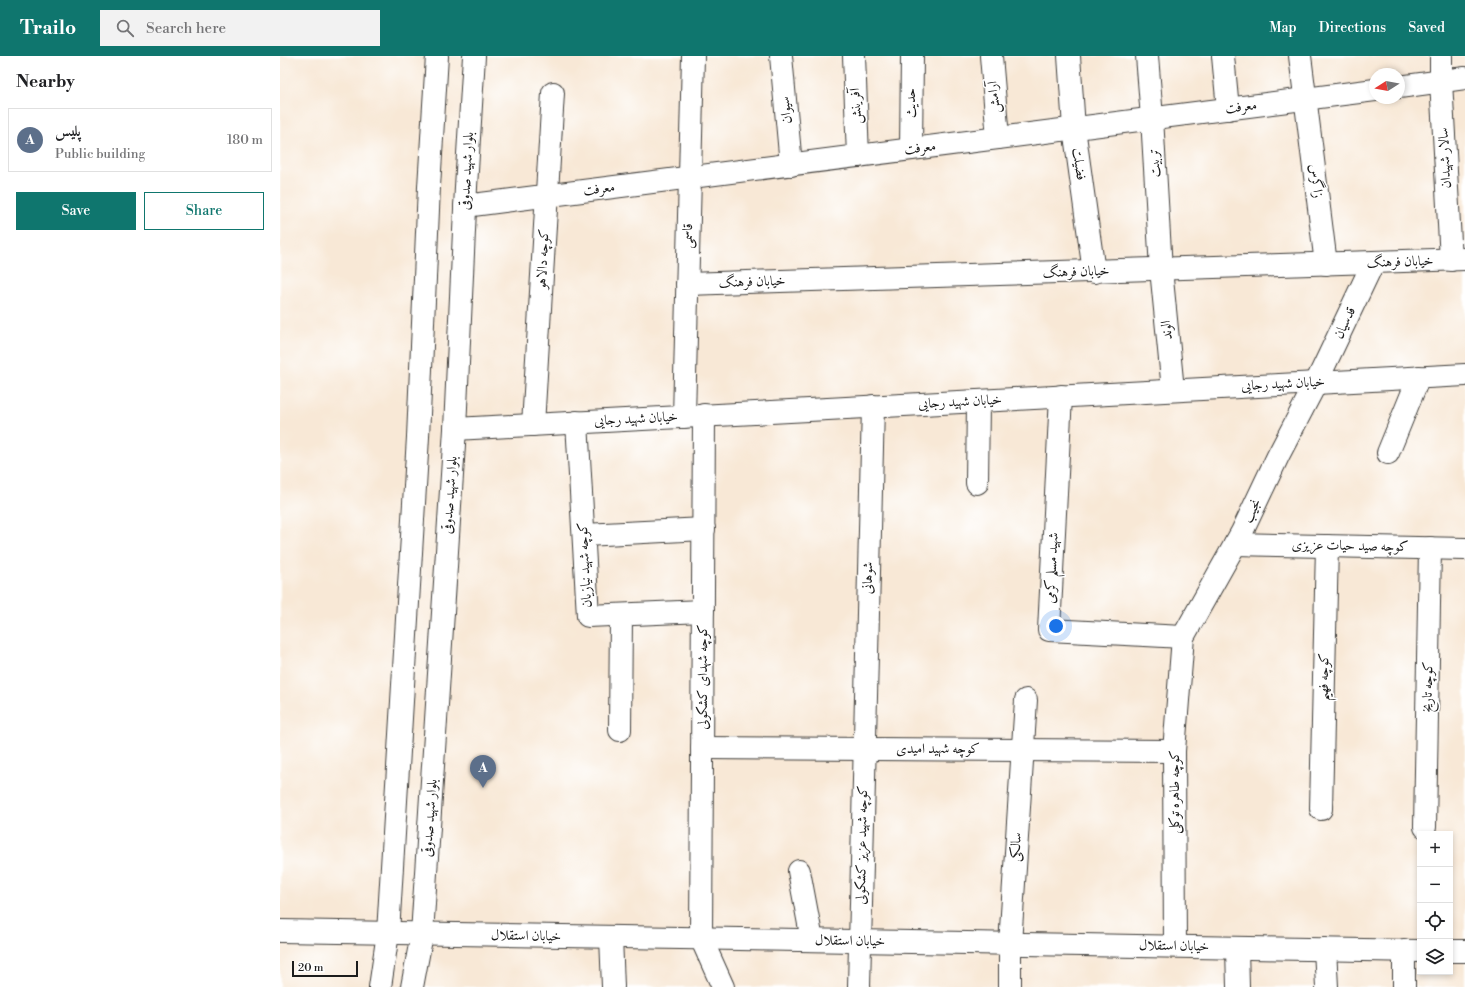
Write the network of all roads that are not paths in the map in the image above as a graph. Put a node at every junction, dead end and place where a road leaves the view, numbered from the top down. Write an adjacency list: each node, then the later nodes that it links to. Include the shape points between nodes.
1 (437, 56): 67 (street, via 418,437)
2 (474, 56): 28 (street, بلوار شهید صدوقی)
3 (693, 56): 26 (street, قاسمی)
4 (781, 56): 25 (street, سیوان)
5 (854, 56): 24 (street, آفرینش)
6 (912, 56): 23 (street, حدیث)
7 (991, 56): 22 (street, آرامش)
8 (1069, 56): 21 (street, فضیلت)
9 (1147, 56): 20 (street, تربیت)
10 (1223, 56): 19 (street)
11 (1300, 56): 18 (street, زاگرس)
12 (1441, 56): 14 (street, سالار شهیدان)
13 (1465, 78): 14 (street)
14 (1441, 81): 15 (street); 29 (street, سالار شهیدان)
15 (1405, 86)
16 (1369, 91): 18 (street, معرفت)
17 (553, 93): 27 (street, کوچه دالاهو)
18 (1305, 99): 19 (street, معرفت); 31 (street, زاگرس)
19 (1228, 109): 20 (street, معرفت)
20 (1152, 118): 21 (street, معرفت); 32 (street, تربیت)
21 (1074, 128): 22 (street, معرفت); 33 (street, فضیلت)
22 (998, 138): 23 (street, معرفت)
23 (911, 149): 24 (street, معرفت)
24 (858, 156): 25 (street, معرفت)
25 (791, 165): 26 (street, معرفت)
26 (690, 178): 27 (street, معرفت); 34 (street, قاسمی)
27 (547, 196): 28 (street, معرفت); 44 (street, کوچه دالاهو)
28 (465, 206): 45 (street, بلوار شهید صدوقی)
29 (1458, 260): 30 (street, خیابان فرهنگ)
30 (1373, 263): 31 (street, خیابان فرهنگ); 37 (street, قدسیان)
31 (1326, 264): 32 (street, خیابان فرهنگ)
32 (1161, 270): 33 (street, خیابان فرهنگ); 38 (street, الوند)
33 (1094, 272): 34 (street, خیابان فرهنگ)
34 (687, 284): 42 (street, قاسمی)
35 (1465, 375): 36 (street, خیابان شهید رجایی)
36 (1419, 377): 37 (street, خیابان شهید رجایی); 46 (street)
37 (1316, 383): 38 (street, خیابان شهید رجایی); 50 (street, نجیب)
38 (1173, 390): 39 (street, خیابان شهید رجایی)
39 (1061, 396): 40 (street, خیابان شهید رجایی); 56 (street, شهید مسلم کرمی, via 1049,630)
40 (978, 401): 41 (street, خیابان شهید رجایی); 47 (street)
41 (873, 406): 42 (street, خیابان شهید رجایی); 60 (street, شوهانی)
42 (694, 416): 43 (street, خیابان شهید رجایی); 48 (street, کوچه شهدای کشکولی)
43 (577, 422): 44 (street, خیابان شهید رجایی); 49 (street, کوچه شهید نیازیان)
44 (533, 425): 45 (street, خیابان شهید رجایی)
45 (454, 429): 68 (street, بلوار شهید صدوقی)
46 (1388, 453)
47 (976, 482)
48 (704, 529): 49 (street); 54 (street, کوچه شهدای کشکولی)
49 (584, 535): 55 (street, کوچه شهید نیازیان, via 588,616)
50 (1235, 544): 51 (street, کوچه صید حیات عزیزی); 56 (street, نجیب)
51 (1327, 546): 52 (street, کوچه صید حیات عزیزی); 63 (street, کوچه فهیم)
52 (1430, 548): 53 (street, کوچه صید حیات عزیزی); 64 (street, کوچه تاریخ)
53 (1465, 549)
54 (703, 611): 55 (street, کوچه شهید نیازیان); 59 (street, کوچه شهدای کشکولی)
55 (621, 615): 58 (street)
56 (1183, 638): 62 (street, کوچه طاهره توکلی)
57 (1026, 700): 61 (street, سالکی)
58 (620, 730)
59 (702, 748): 60 (street, کوچه شهید امیدی); 70 (street, کوچه شهدای کشکولی)
60 (864, 749): 61 (street, کوچه شهید امیدی); 72 (street, کوچه شهید عزیز کشکولی)
61 (1023, 750): 62 (street, کوچه شهید امیدی); 73 (street, سالکی)
62 (1174, 751): 74 (street, کوچه طاهره توکلی)
63 (1321, 809)
64 (1425, 827)
65 (799, 871): 71 (street)
66 (280, 931): 67 (street, خیابان استقلال)
67 (388, 933): 68 (street, خیابان استقلال); 80 (street)
68 (422, 934): 69 (street, خیابان استقلال); 81 (street, بلوار شهید صدوقی)
69 (612, 937): 70 (street, خیابان استقلال); 82 (street)
70 (701, 938): 71 (street, خیابان استقلال); 83 (street)
71 (812, 940): 72 (street, خیابان استقلال)
72 (859, 941): 73 (street, خیابان استقلال); 84 (street, کوچه شهید عزیز کشکولی)
73 (1010, 944): 74 (street, خیابان استقلال); 85 (street, سالکی)
74 (1175, 946): 75 (street, خیابان استقلال)
75 (1237, 948): 76 (street, خیابان استقلال); 86 (street)
76 (1325, 949): 77 (street, خیابان استقلال); 87 (street)
77 (1412, 950): 88 (street)
78 (1453, 951): 79 (street)
79 (1465, 951)
80 (380, 987)
81 (412, 987)
82 (613, 987)
83 (723, 987)
84 (859, 987)
85 (1010, 987)
86 (1238, 987)
87 (1327, 987)
88 (1404, 987)

